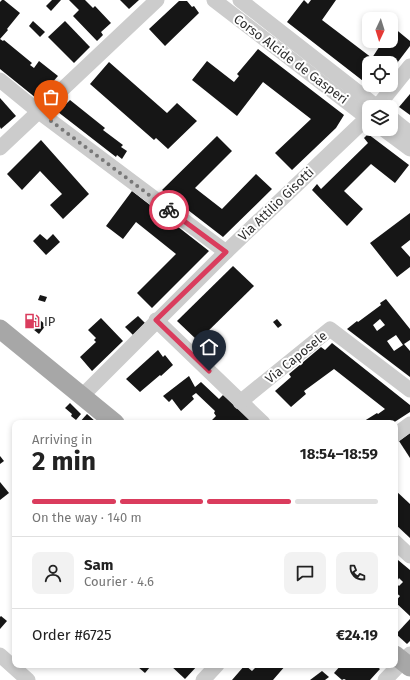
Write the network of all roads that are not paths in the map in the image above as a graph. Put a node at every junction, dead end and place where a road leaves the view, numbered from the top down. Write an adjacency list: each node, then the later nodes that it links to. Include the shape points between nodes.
1 (157, 0): 9 (street)
2 (214, 0): 8 (street, Corso Alcide de Gasperi)
3 (245, 1): 7 (street, Corso Alcide de Gasperi)
4 (410, 66): 6 (street, Via Attilio Gisotti)
5 (0, 80): 9 (street)
6 (383, 100)
7 (362, 102)
8 (362, 104)
9 (38, 112): 14 (street); 16 (street)
10 (362, 122): 16 (street, Via Attilio Gisotti)
11 (398, 124): 12 (street)
12 (410, 133)
13 (392, 136): 15 (street)
14 (0, 148)
15 (410, 149)
16 (226, 252): 17 (street, Via Attilio Gisotti)
17 (156, 320): 20 (street, Via Attilio Gisotti); 21 (street)
18 (0, 329): 20 (main road)
19 (410, 390): 21 (street, Via Caposele, via 330,329)
20 (82, 396): 22 (main road)
21 (240, 402): 23 (street)
22 (111, 420)
23 (260, 420)
24 (410, 424): 25 (street)
25 (398, 433)
26 (398, 545): 27 (street)
27 (410, 556)
28 (0, 656): 29 (street)
29 (12, 666)
30 (14, 668): 33 (street)
31 (214, 668): 34 (street)
32 (396, 668): 35 (street)
33 (28, 680)
34 (203, 680)
35 (385, 680)

